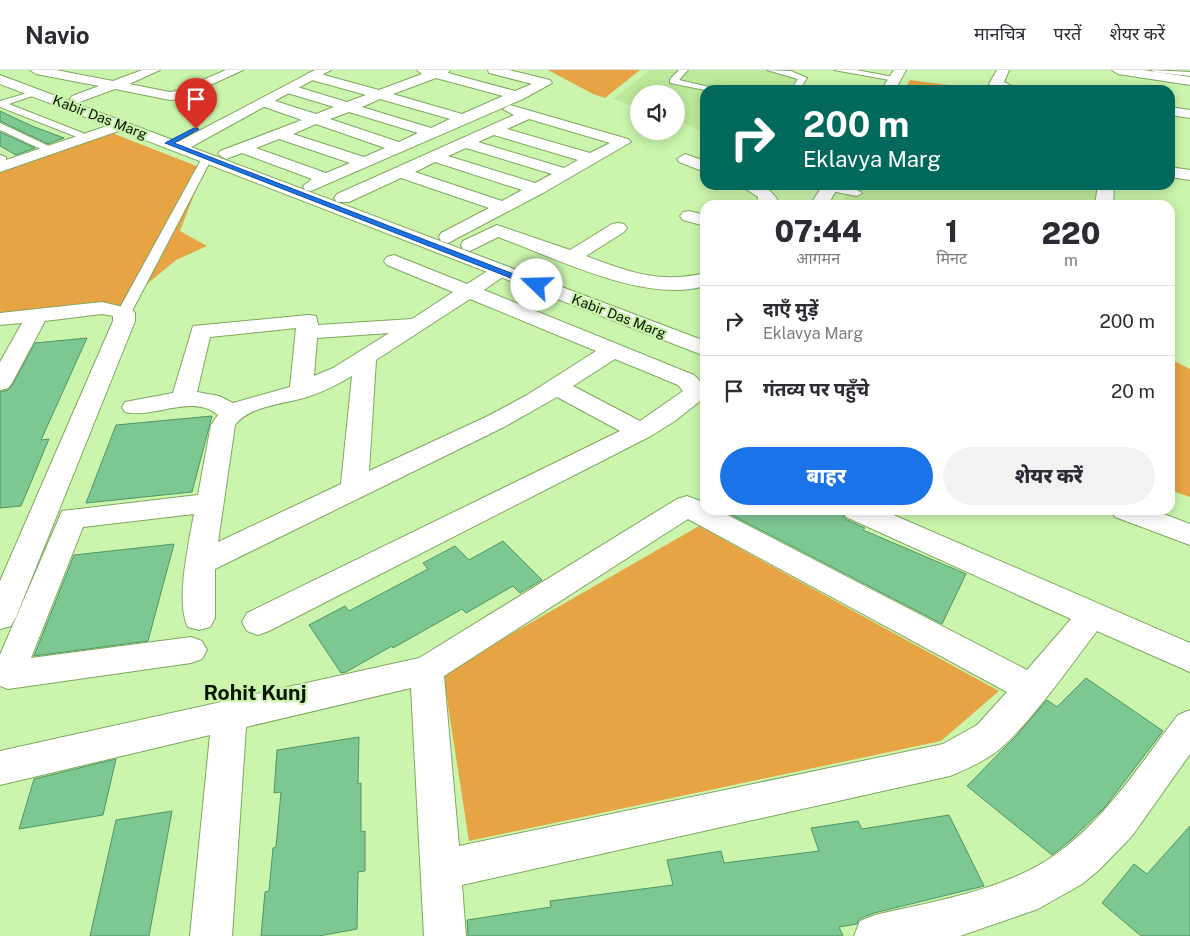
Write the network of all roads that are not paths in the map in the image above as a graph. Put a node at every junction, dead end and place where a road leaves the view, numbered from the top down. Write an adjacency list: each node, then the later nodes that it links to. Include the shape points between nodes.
1 (36, 70): 14 (street)
2 (114, 70): 21 (street)
3 (154, 70): 24 (street)
4 (238, 70): 31 (street, via 174,96)
5 (494, 70): 34 (street, via 544,83)
6 (684, 70): 28 (lane, via 675,82)
7 (771, 70): 16 (lane)
8 (838, 70): 17 (lane)
9 (1002, 70): 27 (street, via 996,84)
10 (1118, 70): 19 (street)
11 (1155, 70): 19 (lane)
12 (0, 71): 35 (street, Kabir Das Marg)
13 (433, 71): 23 (street); 34 (street)
14 (67, 72): 21 (street)
15 (316, 72): 29 (street); 33 (street); 52 (street)
16 (793, 72): 25 (lane, via 793,76 804,80)
17 (898, 74): 26 (street)
18 (381, 77): 23 (street)
19 (1185, 77)
20 (0, 79): 32 (street, Kabir Das Marg)
21 (88, 80): 24 (street)
22 (169, 80): 31 (street)
23 (407, 84): 30 (street); 33 (street)
24 (114, 85): 31 (street); 35 (street)
25 (800, 85)
26 (891, 85)
27 (999, 85)
28 (700, 87)
29 (289, 89): 36 (street); 40 (street)
30 (426, 89)
31 (143, 91)
32 (37, 93): 38 (lane); 47 (street, Kabir Das Marg)
33 (379, 95): 40 (street); 45 (street)
34 (518, 96): 39 (street)
35 (77, 99): 52 (street, Kabir Das Marg)
36 (264, 102): 44 (street); 52 (street)
37 (473, 102): 39 (street)
38 (0, 104): 51 (lane)
39 (494, 106): 42 (street); 45 (street)
40 (348, 107): 44 (street); 49 (street)
41 (1175, 112): 43 (street)
42 (528, 114): 48 (street); 60 (street, via 623,142)
43 (1190, 114)
44 (316, 119): 50 (street); 54 (street)
45 (464, 119): 49 (street)
46 (0, 126): 56 (lane)
47 (122, 126): 52 (street, Kabir Das Marg); 56 (street)
48 (493, 130): 53 (street); 60 (street)
49 (433, 133): 54 (street)
50 (279, 134): 55 (street); 63 (street)
51 (80, 135)
52 (179, 142): 57 (street, Kabir Das Marg); 59 (street, Kabir Das Marg)
53 (464, 143): 58 (street); 66 (street)
54 (399, 147): 63 (street)
55 (242, 148): 57 (street); 69 (street)
56 (50, 150): 62 (street)
57 (226, 154): 69 (street, Kabir Das Marg)
58 (434, 157): 65 (street); 70 (street)
59 (207, 158): 82 (street, Kabir Das Marg); 85 (lane)
60 (592, 159): 66 (street)
61 (684, 159): 64 (street)
62 (1, 161)
63 (364, 162): 69 (street)
64 (700, 165)
65 (400, 172): 72 (street); 74 (street)
66 (565, 173): 70 (street)
67 (1175, 173): 68 (street)
68 (1190, 175)
69 (319, 182): 72 (street, Kabir Das Marg)
70 (537, 189): 74 (street)
71 (757, 190): 73 (street)
72 (344, 198): 78 (street, Kabir Das Marg)
73 (768, 200)
74 (503, 207): 78 (street)
75 (520, 216): 77 (street)
76 (618, 228): 80 (street)
77 (497, 230): 79 (street); 80 (street)
78 (448, 237): 79 (street, Kabir Das Marg)
79 (470, 245): 90 (street, Kabir Das Marg)
80 (572, 257): 83 (street, via 647,282)
81 (394, 261): 84 (street)
82 (501, 271): 84 (street); 91 (street, Kabir Das Marg)
83 (700, 281)
84 (468, 292): 88 (street); 92 (street)
85 (124, 313): 86 (street, via 102,308); 113 (street, via 120,330)
86 (37, 315): 87 (street); 94 (street)
87 (0, 319)
88 (416, 325): 89 (street); 93 (street)
89 (307, 332): 97 (street); 98 (street, via 308,321 201,331)
90 (700, 332)
91 (700, 347)
92 (612, 351): 96 (street); 101 (street, via 686,380 694,387 696,393)
93 (365, 358): 97 (street, via 319,385); 102 (street)
94 (7, 359): 95 (street)
95 (0, 383)
96 (556, 387): 101 (street); 102 (street, via 497,421)
97 (301, 391): 100 (street, via 254,403)
98 (183, 401): 99 (street); 100 (street, via 216,403)
99 (134, 407)
100 (231, 414): 104 (street, via 223,425)
101 (640, 431): 115 (street)
102 (354, 489): 111 (street)
103 (696, 500): 118 (street)
104 (210, 503): 111 (street); 116 (street, via 72,518 8,675)
105 (1175, 510): 109 (street)
106 (723, 515): 119 (street)
107 (867, 515): 112 (street)
108 (1137, 515): 110 (street)
109 (1190, 516)
110 (1190, 535)
111 (200, 562): 114 (street)
112 (1092, 615): 117 (street); 119 (street)
113 (0, 617)
114 (199, 618)
115 (258, 622)
116 (191, 650)
117 (1190, 658)
118 (426, 670): 120 (street); 123 (street)
119 (1032, 689): 123 (street, via 990,736 950,759)
120 (229, 716): 122 (street); 124 (street)
121 (1190, 726): 126 (street, via 1108,834 1068,870 1017,897)
122 (0, 768)
123 (441, 870): 125 (street)
124 (211, 936)
125 (445, 936)
126 (875, 936)

